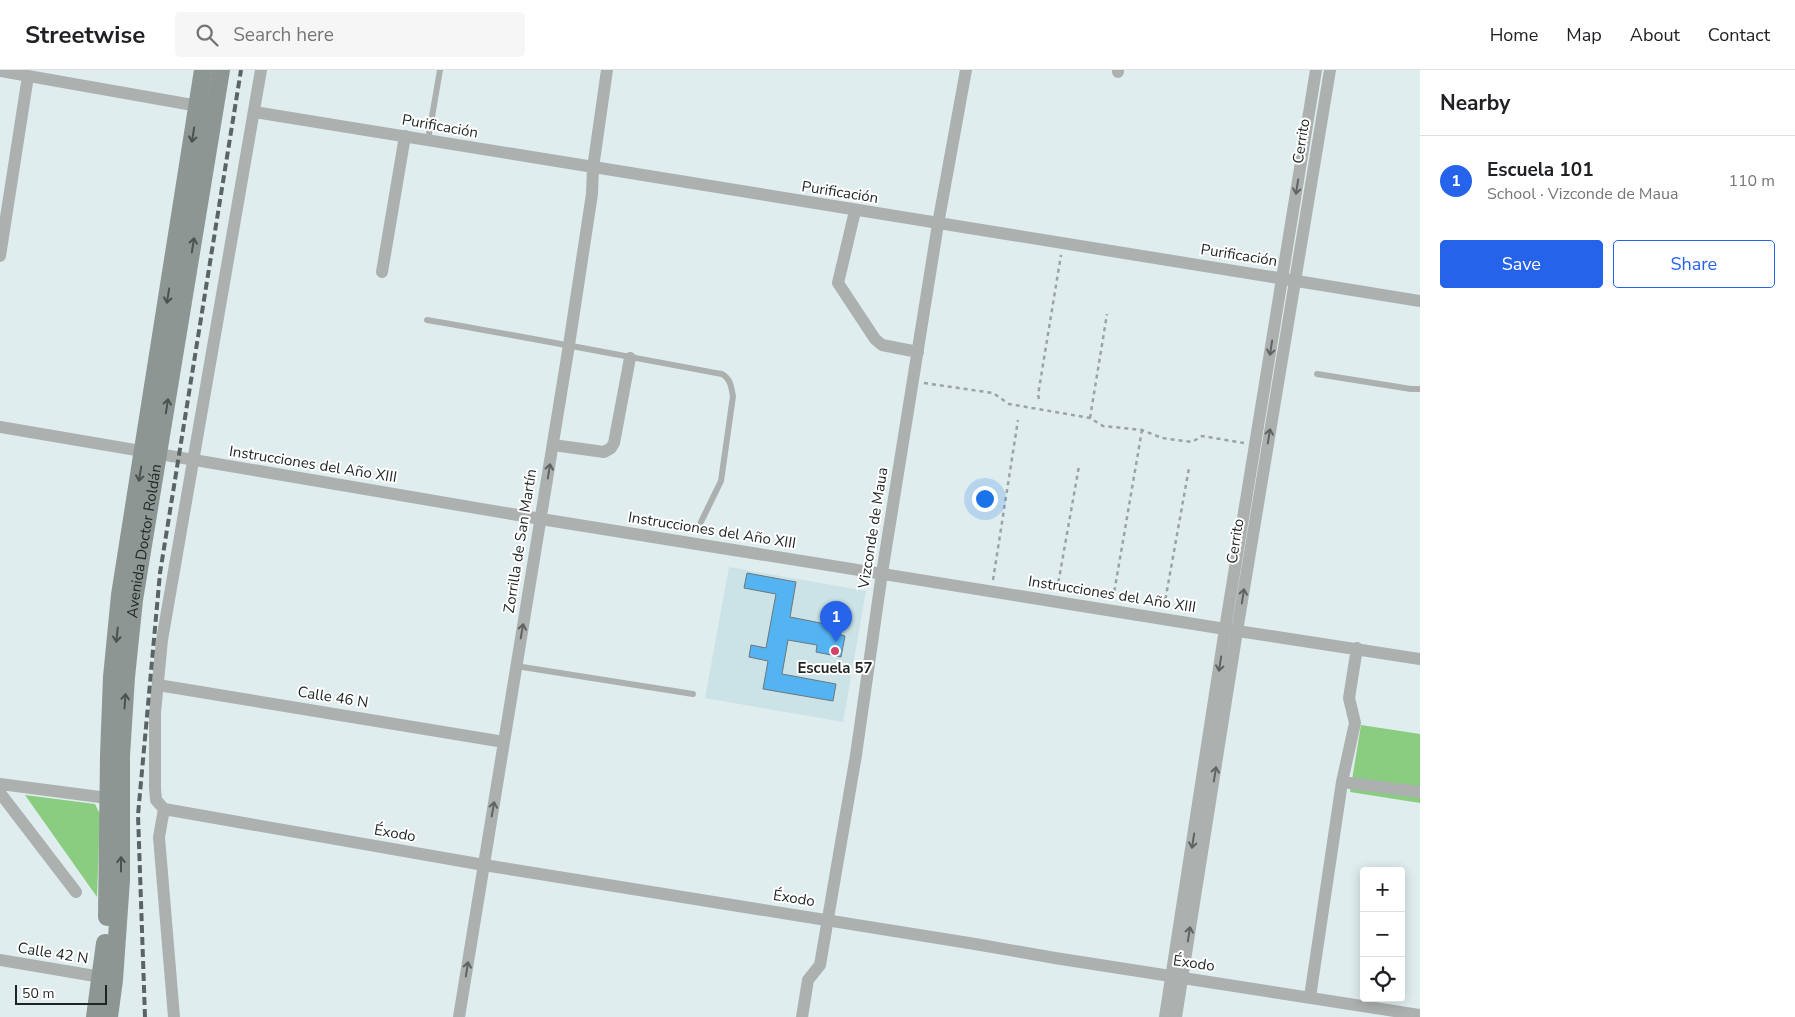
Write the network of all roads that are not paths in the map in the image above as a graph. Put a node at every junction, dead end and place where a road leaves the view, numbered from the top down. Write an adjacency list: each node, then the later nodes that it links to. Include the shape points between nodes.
1 (203, 70): 11 (street, Avenida Doctor Roldán)
2 (220, 70): 11 (street, Avenida Doctor Roldán)
3 (261, 70): 12 (street)
4 (440, 70): 14 (lane)
5 (607, 70): 15 (street, Zorrilla de San Martín)
6 (966, 70): 17 (street, Vizconde de Maua)
7 (1316, 70): 20 (street, Cerrito, one-way to 20)
8 (1330, 70): 20 (street, Cerrito)
9 (0, 71): 10 (street)
10 (28, 76): 11 (street); 18 (street)
11 (206, 107): 30 (street, Avenida Doctor Roldán)
12 (254, 112): 13 (street, Purificación); 31 (street)
13 (405, 136): 14 (street, Purificación); 19 (street)
14 (428, 140): 15 (street, Purificación)
15 (593, 168): 16 (street, Purificación); 23 (street, Zorrilla de San Martín, via 592,194)
16 (855, 211): 17 (street, Purificación); 24 (street, via 838,283 875,340 882,345)
17 (938, 224): 20 (street, Purificación); 24 (street, Vizconde de Maua)
18 (0, 256)
19 (382, 272)
20 (1288, 279): 21 (street, Purificación); 35 (street, Cerrito, one-way to 20); 35 (street, Cerrito, one-way to 35, via 1256,444)
21 (1420, 301)
22 (427, 320): 23 (lane)
23 (569, 345): 25 (lane); 29 (street, Zorrilla de San Martín)
24 (918, 352): 34 (street, Vizconde de Maua)
25 (630, 358): 29 (street, via 611,448 604,452); 33 (lane, via 722,374 731,382 733,396 721,481)
26 (1317, 374): 27 (lane)
27 (1420, 389)
28 (0, 426): 30 (street, Instrucciones del Año XIII)
29 (552, 445): 32 (street, Zorrilla de San Martín, one-way to 29)
30 (151, 453): 31 (street, Instrucciones del Año XIII); 46 (street, Avenida Doctor Roldán, via 120,595 112,676)
31 (192, 460): 32 (street, Instrucciones del Año XIII); 39 (street, via 162,640)
32 (541, 518): 34 (street, Instrucciones del Año XIII); 38 (street, Zorrilla de San Martín, one-way to 32)
33 (701, 522)
34 (882, 573): 35 (street, Instrucciones del Año XIII); 50 (street, Vizconde de Maua, via 856,755)
35 (1231, 630): 36 (street, Instrucciones del Año XIII); 53 (street, Cerrito)
36 (1357, 648): 37 (street, Instrucciones del Año XIII); 42 (street, via 1349,698 1355,723)
37 (1420, 659)
38 (516, 666): 40 (lane); 41 (street, Zorrilla de San Martín)
39 (158, 685): 41 (street, Calle 46 N); 47 (street, via 155,788 156,800)
40 (693, 694)
41 (504, 742): 48 (street, Zorrilla de San Martín, one-way to 41)
42 (1342, 782): 44 (street); 54 (street)
43 (0, 784): 46 (street)
44 (1420, 792)
45 (0, 793): 49 (street)
46 (114, 799): 52 (street, Avenida Doctor Roldán); 57 (street, Avenida Doctor Roldán, one-way to 46, via 120,907)
47 (164, 810): 48 (street, Éxodo); 58 (street, via 159,837)
48 (484, 865): 50 (street, Éxodo); 59 (street, Zorrilla de San Martín, one-way to 48)
49 (76, 892)
50 (827, 920): 53 (street, Éxodo); 60 (street, Vizconde de Maua, via 820,965 808,980)
51 (0, 960): 52 (street, Calle 42 N)
52 (101, 977): 56 (street, Avenida Doctor Roldán)
53 (1177, 977): 54 (street, Éxodo); 61 (street, Cerrito); 62 (street, Cerrito)
54 (1310, 996): 55 (street, Éxodo)
55 (1420, 1015)
56 (95, 1017)
57 (109, 1017)
58 (174, 1017)
59 (459, 1017)
60 (802, 1017)
61 (1165, 1017)
62 (1176, 1017)

